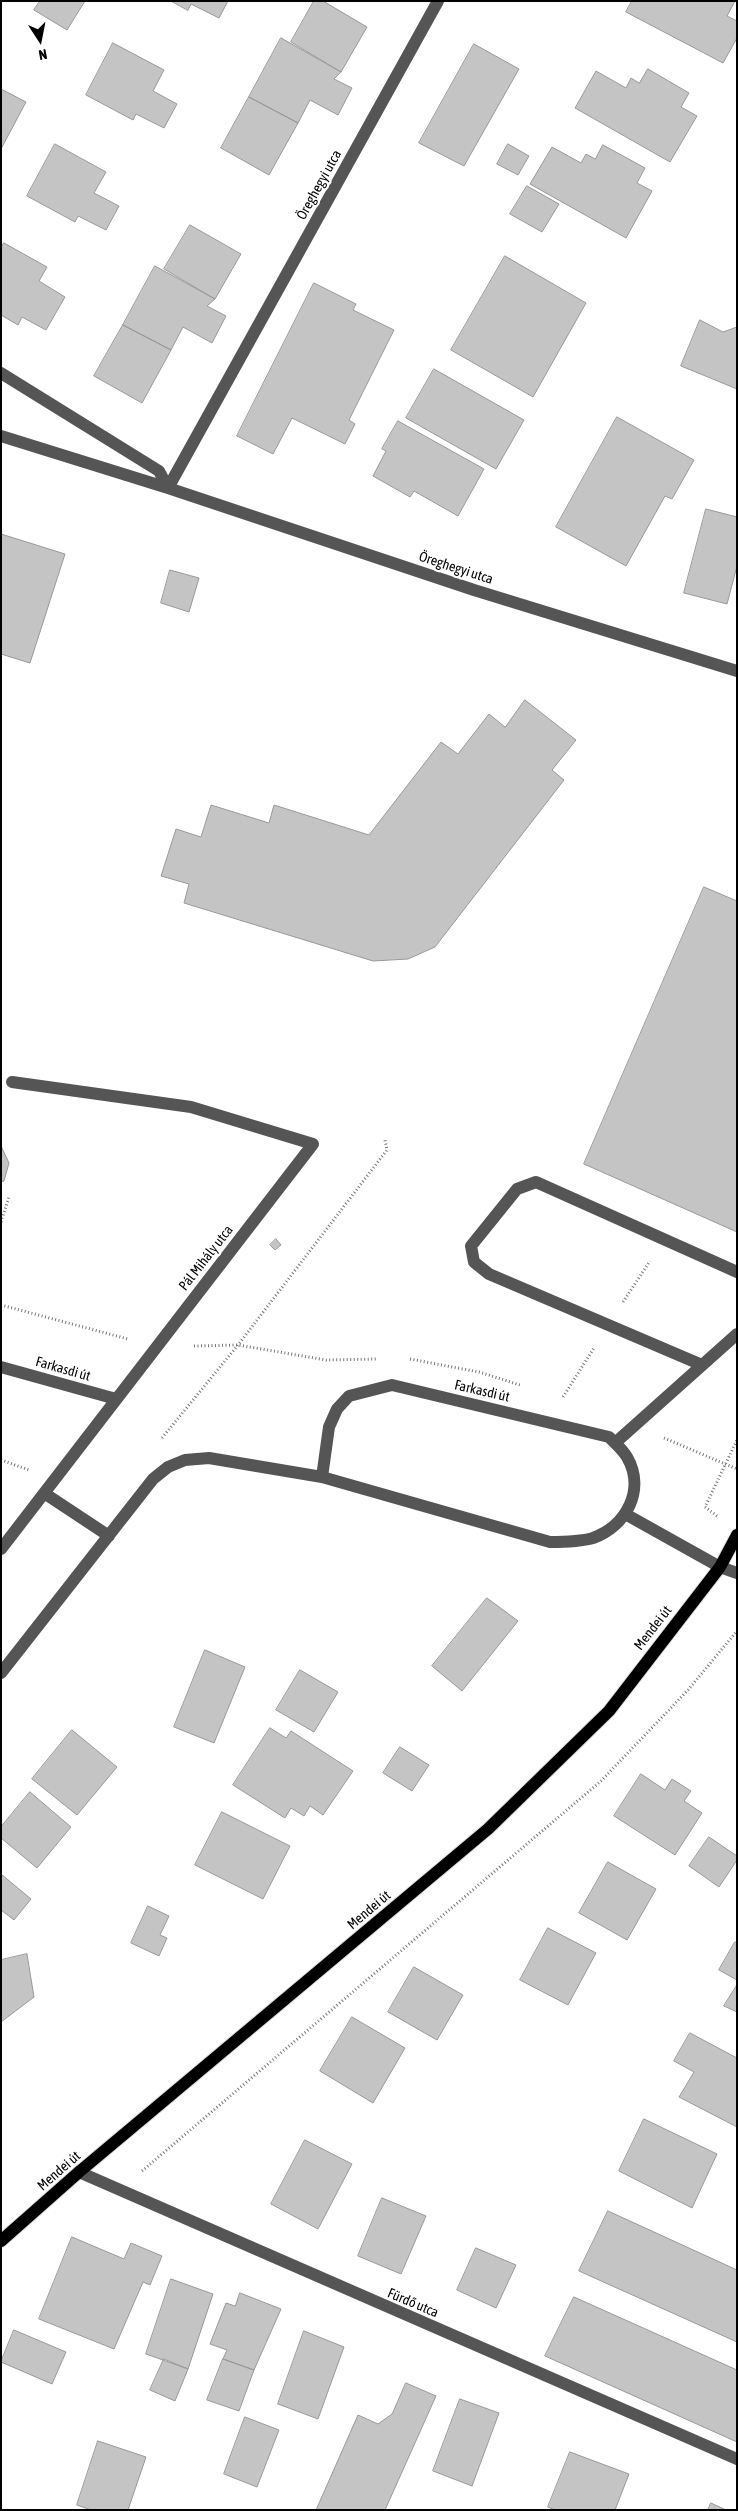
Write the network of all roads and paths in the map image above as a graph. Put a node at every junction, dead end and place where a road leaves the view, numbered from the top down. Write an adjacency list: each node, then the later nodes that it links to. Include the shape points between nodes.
1 (438, 1): 4 (street, Öreghegyi utca)
2 (1, 373): 4 (street, via 158,471)
3 (1, 436): 4 (street, Öreghegyi utca)
4 (168, 488): 5 (street, Öreghegyi utca, via 474,590)
5 (737, 671)
6 (12, 1082): 14 (street, Pál Mihály utca, via 191,1107 313,1144)
7 (386, 1140): 13 (path, via 387,1150)
8 (9, 1197): 9 (path)
9 (1, 1222)
10 (737, 1272): 15 (street, via 536,1182 517,1189 471,1246 474,1262 489,1274)
11 (1, 1304): 14 (path)
12 (737, 1334): 15 (street)
13 (238, 1345): 14 (path); 20 (path)
14 (156, 1347): 17 (street, Pál Mihály utca)
15 (702, 1365): 21 (street)
16 (1, 1367): 17 (street, Farkasdi út)
17 (116, 1399): 25 (street, Pál Mihály utca)
18 (659, 1436): 22 (path)
19 (737, 1440): 22 (path)
20 (159, 1441)
21 (615, 1443): 24 (street, Farkasdi út, via 609,1437 392,1385 349,1396 337,1409 329,1427); 26 (street, via 627,1457 634,1476 633,1495)
22 (726, 1464): 23 (path); 27 (path, via 705,1507)
23 (737, 1468)
24 (322, 1478): 26 (street, via 550,1542 593,1538); 29 (street, via 209,1458 185,1460 168,1467 153,1479)
25 (44, 1493): 29 (street); 30 (street, Pál Mihály utca)
26 (626, 1515): 31 (street)
27 (724, 1522)
28 (737, 1535): 31 (main road, Mendei út)
29 (109, 1536): 34 (street)
30 (1, 1549)
31 (720, 1566): 32 (street); 35 (main road, Mendei út, via 609,1710 488,1829)
32 (737, 1572)
33 (737, 1631): 36 (path, via 688,1690 601,1781)
34 (1, 1673)
35 (79, 2172): 36 (street, Fürdő utca); 37 (main road, Mendei út)
36 (120, 2190): 38 (street, Fürdő utca)
37 (1, 2241)
38 (737, 2459)

